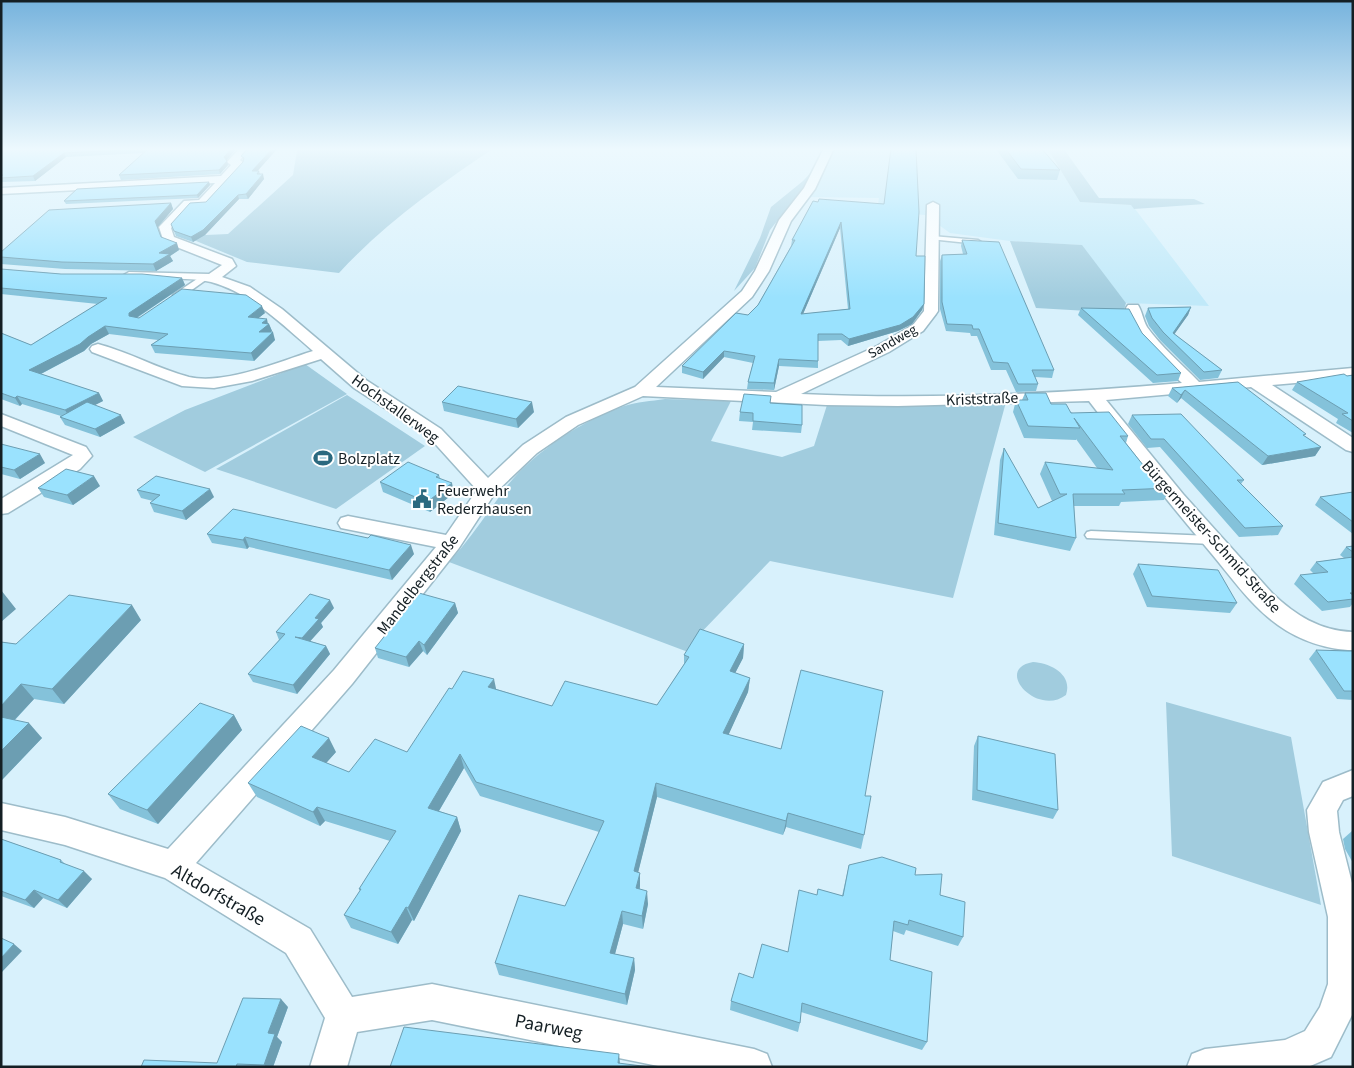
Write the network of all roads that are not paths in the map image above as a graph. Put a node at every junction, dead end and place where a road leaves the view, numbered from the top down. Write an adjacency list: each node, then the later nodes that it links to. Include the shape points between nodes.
1 (206, 198): 3 (street, via 202,202)
2 (802, 198): 17 (street, Mandelbergstraße, via 781,227 762,271 747,294)
3 (188, 203): 4 (street); 9 (street, via 165,227 165,233 168,239 215,258)
4 (170, 204)
5 (932, 205): 6 (street, Sandweg)
6 (932, 238): 7 (lane); 19 (street, Sandweg, via 931,311 918,328 883,349)
7 (986, 243)
8 (112, 276): 9 (street, Hochstallerweg)
9 (204, 277): 10 (lane); 13 (street, Hochstallerweg, via 245,290 277,312)
10 (168, 302)
11 (1133, 308): 16 (street, via 1132,314 1148,339)
12 (98, 350): 13 (street, via 188,382 214,383 246,377)
13 (323, 352): 22 (street, Hochstallerweg, via 360,384 435,433)
14 (1353, 373): 15 (street, Kriststraße)
15 (1255, 382): 16 (street, Kriststraße); 21 (street)
16 (1196, 387): 18 (street, Kriststraße)
17 (641, 391): 19 (street, Kriststraße); 22 (street, Mandelbergstraße, via 572,421 530,449)
18 (1094, 396): 19 (street, Kriststraße, via 898,401); 26 (street, Bürgermeister-Schmid-Straße, via 1146,464)
19 (778, 398)
20 (1, 419): 23 (street, via 79,451 83,456)
21 (1353, 446)
22 (488, 489): 27 (street, Mandelbergstraße)
23 (1, 508)
24 (348, 523): 27 (street)
25 (1090, 535): 26 (lane)
26 (1211, 540): 28 (street, Bürgermeister-Schmid-Straße, via 1288,620 1314,633)
27 (451, 543): 31 (street, Mandelbergstraße, via 343,677)
28 (1353, 641)
29 (1353, 782): 35 (street, via 1333,791 1322,810 1344,917 1345,984 1334,1016 1318,1044 1285,1058)
30 (1, 816): 31 (street, Altdorfstraße, via 65,831)
31 (173, 866): 32 (street, Altdorfstraße, via 298,941)
32 (344, 1016): 33 (street); 34 (street, Paarweg, via 432,1002)
33 (328, 1067)
34 (754, 1067)
35 (1205, 1067)

